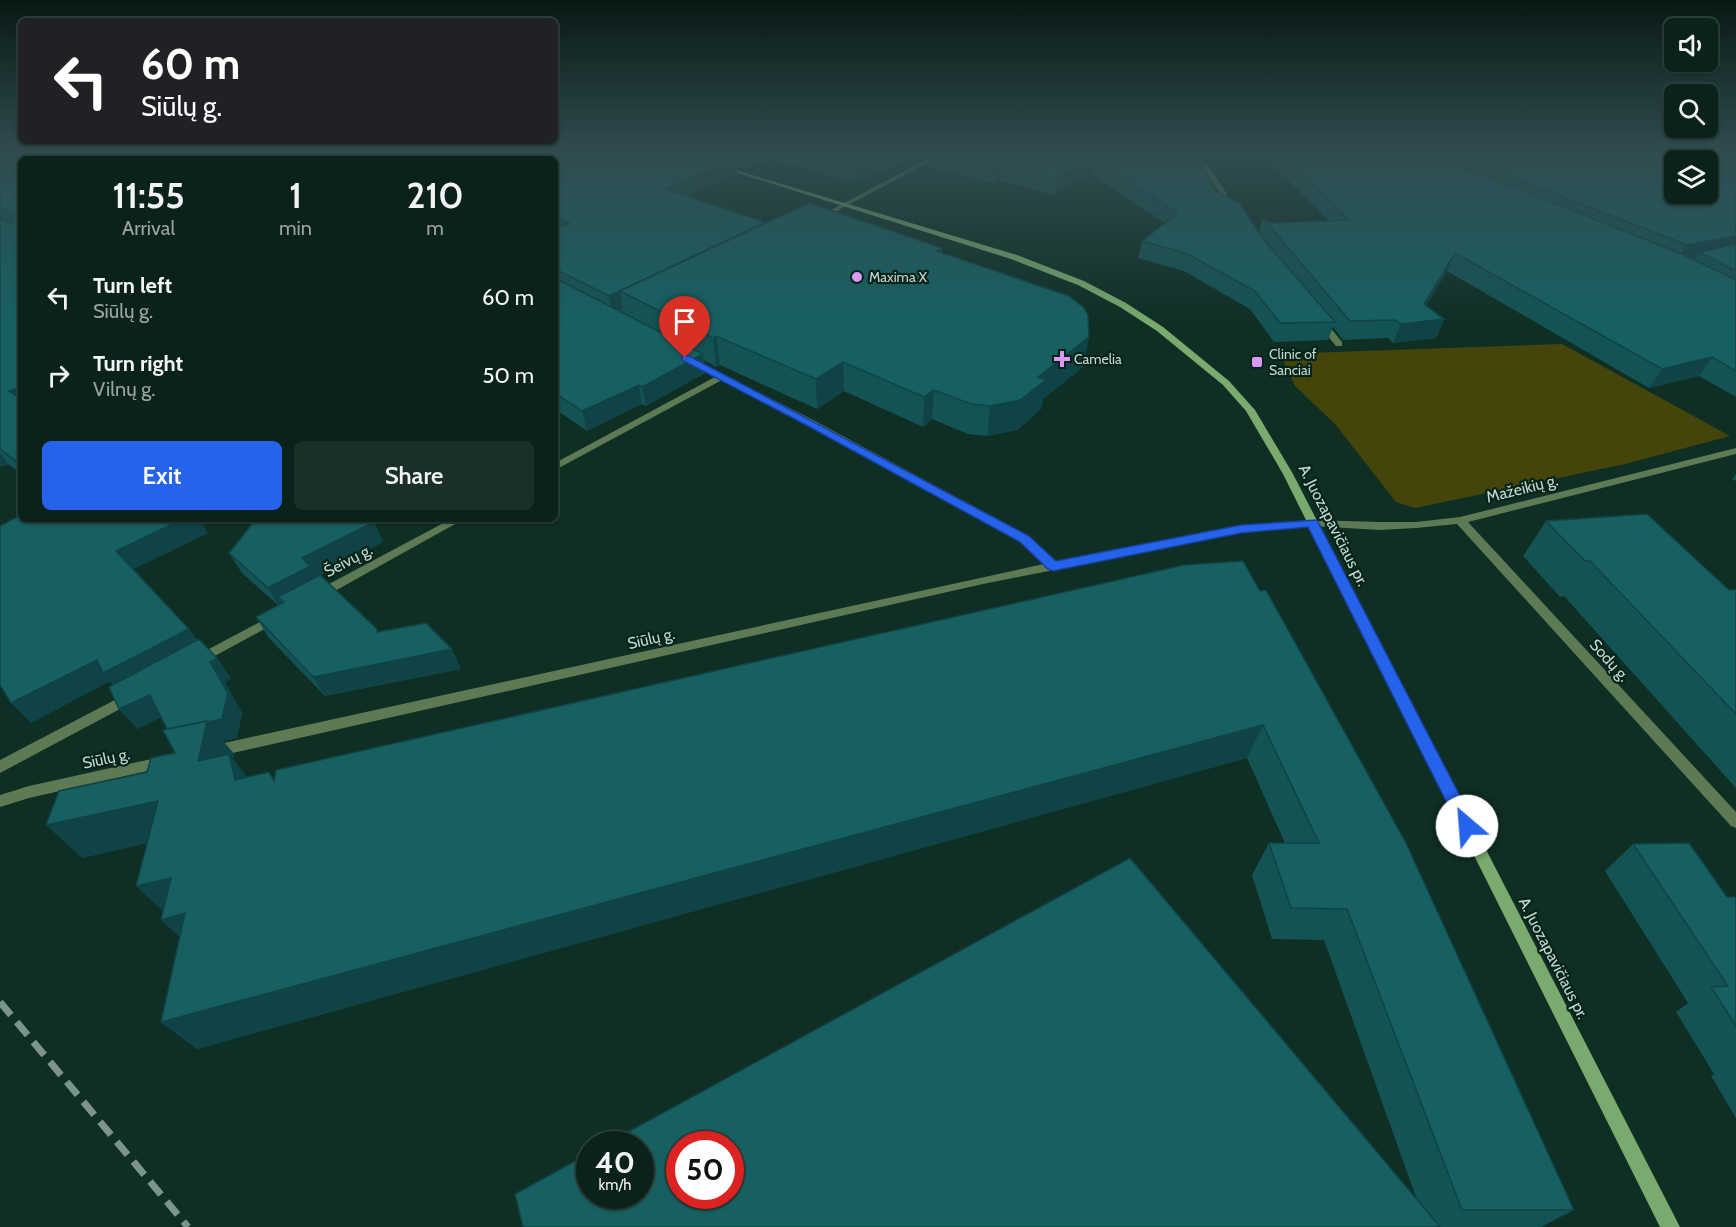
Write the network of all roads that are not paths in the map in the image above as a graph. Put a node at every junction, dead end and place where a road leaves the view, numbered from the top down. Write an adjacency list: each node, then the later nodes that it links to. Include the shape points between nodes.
1 (835, 209): 5 (street)
2 (857, 209): 14 (main road, A. Juozapavičiaus pr., via 1048,269 1123,305 1160,328 1226,383 1250,410)
3 (1234, 209): 4 (street)
4 (1239, 217)
5 (813, 221)
6 (1316, 317): 7 (street)
7 (1339, 344)
8 (682, 356): 9 (street)
9 (721, 377): 11 (street); 15 (street, via 1025,539)
10 (1736, 452): 12 (street, Mažeikių g.)
11 (558, 465)
12 (1460, 520): 14 (street, Mažeikių g., via 1379,526); 24 (street, Sodų g.)
13 (453, 522): 16 (street, Šeivų g.)
14 (1312, 523): 15 (street, Siūlų g., via 1241,529); 25 (main road, A. Juozapavičiaus pr.)
15 (1053, 566): 20 (street, Siūlų g.)
16 (309, 600)
17 (289, 611): 18 (street)
18 (186, 667)
19 (144, 689): 22 (street)
20 (204, 754)
21 (180, 759): 23 (street, Siūlų g.)
22 (0, 767)
23 (0, 801)
24 (1736, 822)
25 (1670, 1227)

